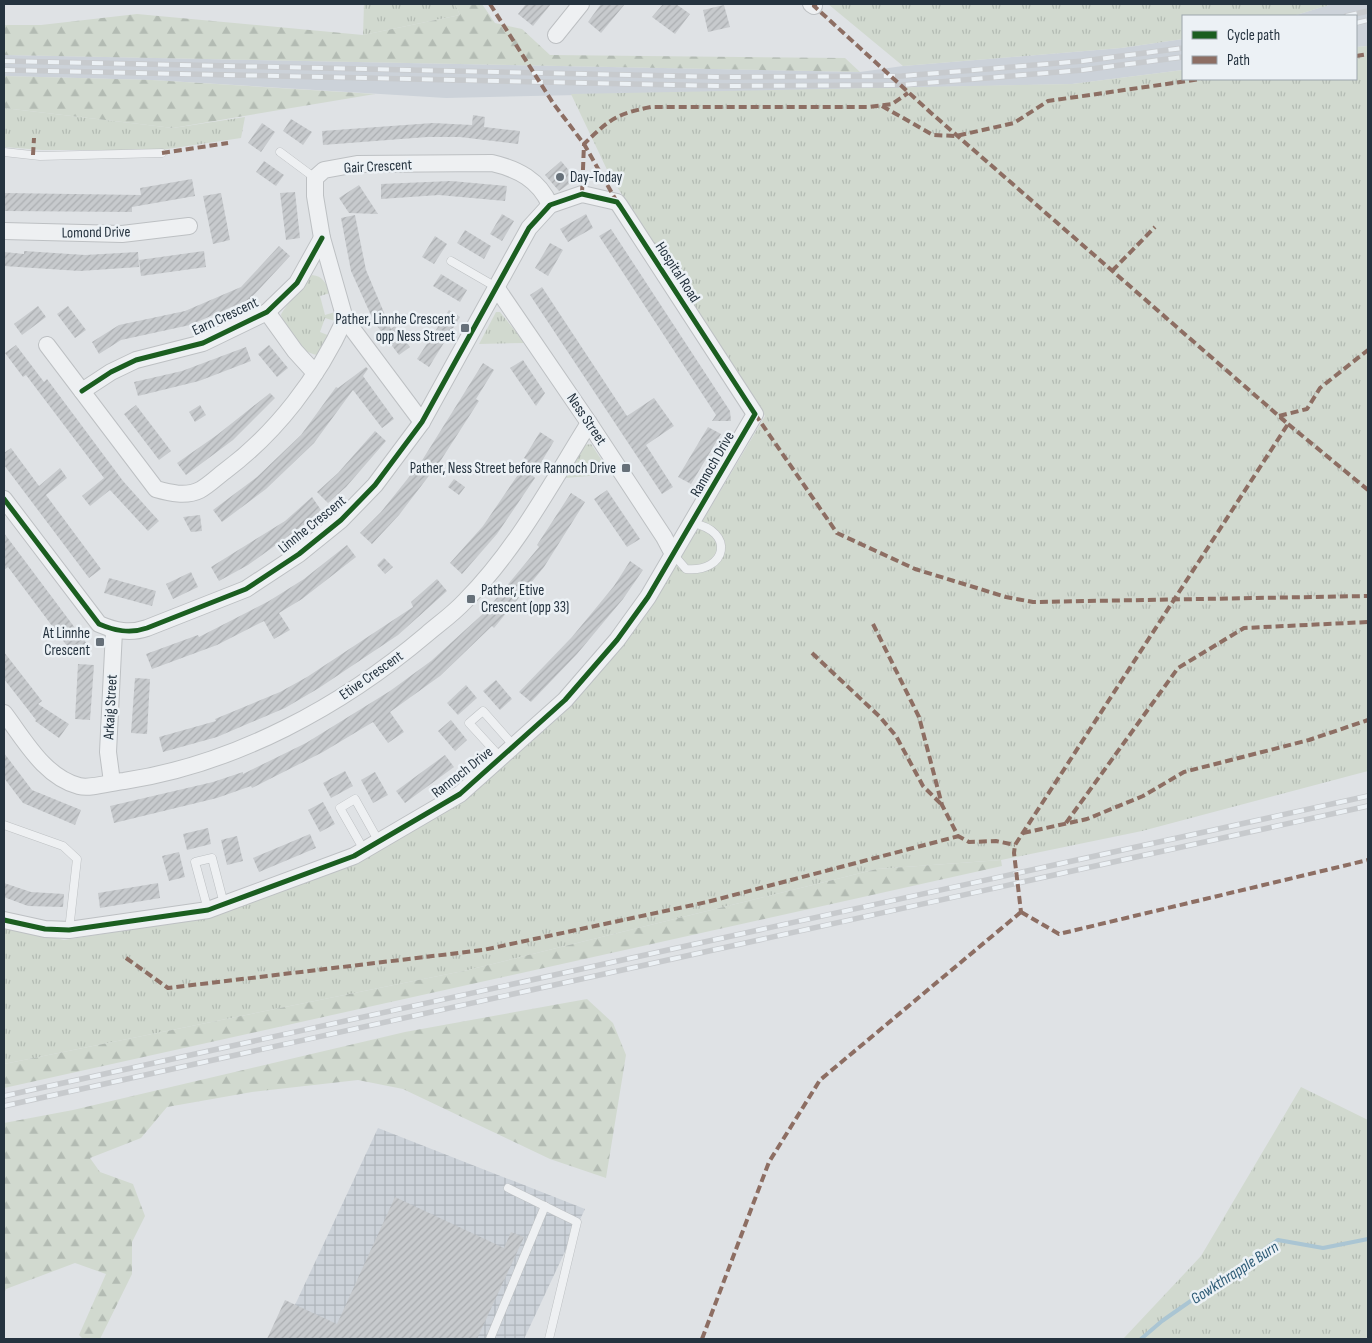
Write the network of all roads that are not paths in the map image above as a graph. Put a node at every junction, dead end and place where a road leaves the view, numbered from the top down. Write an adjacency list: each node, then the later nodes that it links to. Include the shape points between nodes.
1 (581, 4): 2 (street)
2 (556, 35)
3 (4, 152): 5 (lane, via 40,156)
4 (280, 152): 6 (lane)
5 (162, 153)
6 (315, 178): 7 (street, Gair Crescent, via 324,170 357,164 492,163 525,174 544,191); 10 (street)
7 (550, 205): 12 (street, Linnhe Crescent, via 529,228); 18 (street, Hospital Road, via 582,194 616,202)
8 (189, 226): 9 (street, Lomond Drive, via 122,234)
9 (4, 231)
10 (322, 238): 13 (street, Earn Crescent, via 297,283); 14 (street)
11 (451, 261): 12 (lane)
12 (496, 288): 19 (street, Linnhe Crescent); 20 (street, Ness Street)
13 (266, 312): 16 (street, Earn Crescent); 17 (street, Earn Crescent, via 203,343 136,360)
14 (345, 319): 16 (street, via 331,350); 19 (street)
15 (47, 345): 17 (street)
16 (315, 372): 17 (street, via 285,415 248,454 200,490 188,494 171,494 156,489)
17 (82, 391)
18 (755, 414): 22 (street, Rannoch Drive)
19 (422, 422): 24 (street, Linnhe Crescent, via 375,485 341,520 299,554 246,589 216,602 137,632)
20 (590, 423): 23 (street, Ness Street); 28 (street, Etive Crescent, via 501,561 465,602 393,662 352,691 269,736 150,777)
21 (4, 499): 24 (street, Linnhe Crescent, via 99,624)
22 (692, 523): 23 (street, Rannoch Drive); 23 (lane, via 713,530 721,542 718,556 711,566 700,570 686,569)
23 (673, 554): 26 (street, Rannoch Drive, via 648,597 590,673)
24 (114, 630): 28 (street, Arkaig Street, via 108,752)
25 (4, 713): 28 (street, Etive Crescent, via 44,766 60,778 80,787)
26 (514, 746): 27 (street, Rannoch Drive); 27 (lane, via 483,711 469,723)
27 (501, 758): 30 (street, Rannoch Drive, via 460,794)
28 (112, 782)
29 (4, 825): 35 (lane, via 63,846 76,859)
30 (379, 842): 31 (street, Rannoch Drive); 31 (lane, via 356,799 340,808)
31 (364, 850): 32 (street, Rannoch Drive)
32 (224, 904): 33 (street, Rannoch Drive); 33 (lane, via 212,858 195,862)
33 (208, 910): 35 (street, Rannoch Drive)
34 (4, 920): 35 (street, Rannoch Drive, via 45,929)
35 (70, 930)
36 (508, 1188): 37 (lane)
37 (545, 1206): 38 (lane); 39 (lane, via 578,1222)
38 (490, 1339)
39 (549, 1339)

